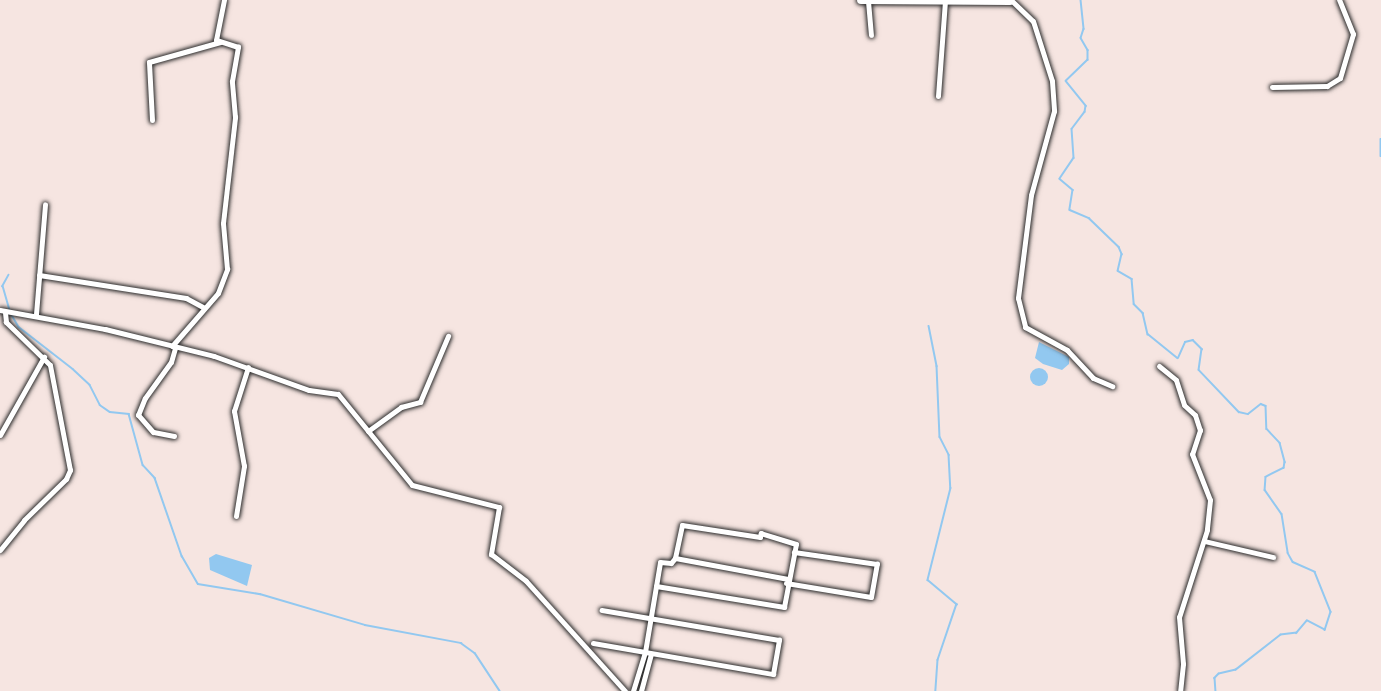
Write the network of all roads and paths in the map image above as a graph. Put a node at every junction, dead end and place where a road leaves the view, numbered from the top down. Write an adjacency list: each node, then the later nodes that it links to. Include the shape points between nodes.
1 (224, 0): 8 (street, via 216,40)
2 (861, 0): 4 (street)
3 (1339, 0): 9 (street, via 1353,34 1340,78 1327,86)
4 (868, 1): 5 (street); 7 (street)
5 (945, 1): 6 (street); 10 (street)
6 (1010, 1): 22 (street, via 1033,21 1052,81 1054,111 1031,195 1018,298 1025,327 1067,350 1093,378)
7 (871, 35)
8 (220, 42): 11 (street, via 149,62); 14 (street, via 238,47 232,81 235,117 223,223 222,245 228,265 222,287)
9 (1272, 87)
10 (938, 96)
11 (152, 120)
12 (45, 204): 13 (street)
13 (39, 275): 14 (street, via 186,298); 16 (street)
14 (203, 307): 18 (street)
15 (2, 311): 16 (street); 19 (street, via 6,322)
16 (36, 314): 18 (street)
17 (448, 336): 23 (street, via 420,402 401,407)
18 (173, 347): 21 (street); 25 (street, via 171,362 145,398 138,415 153,432)
19 (44, 357): 24 (street); 28 (street, via 51,365 70,470)
20 (1159, 366): 27 (street, via 1176,380 1177,392 1195,415 1200,430 1192,454 1210,500)
21 (248, 367): 23 (street, via 309,390 335,393); 26 (street, via 234,411 244,466)
22 (1112, 386)
23 (368, 431): 38 (street, via 412,485 500,507 491,554 526,581)
24 (0, 435)
25 (174, 436)
26 (236, 516)
27 (1204, 541): 30 (street); 41 (street, via 1179,617 1183,664)
28 (0, 550)
29 (794, 552): 31 (street, via 796,544 761,533 760,537 682,525); 32 (street); 32 (street, via 877,564 871,597)
30 (1273, 557)
31 (675, 558): 32 (street); 33 (street, via 671,563 660,562)
32 (787, 581): 33 (street, via 784,607)
33 (656, 586): 35 (street)
34 (602, 610): 35 (street)
35 (650, 619): 37 (street); 37 (street, via 779,640 772,674)
36 (593, 643): 37 (street)
37 (648, 653): 39 (street); 40 (street)
38 (625, 691)
39 (633, 691)
40 (641, 691)
41 (1180, 691)

